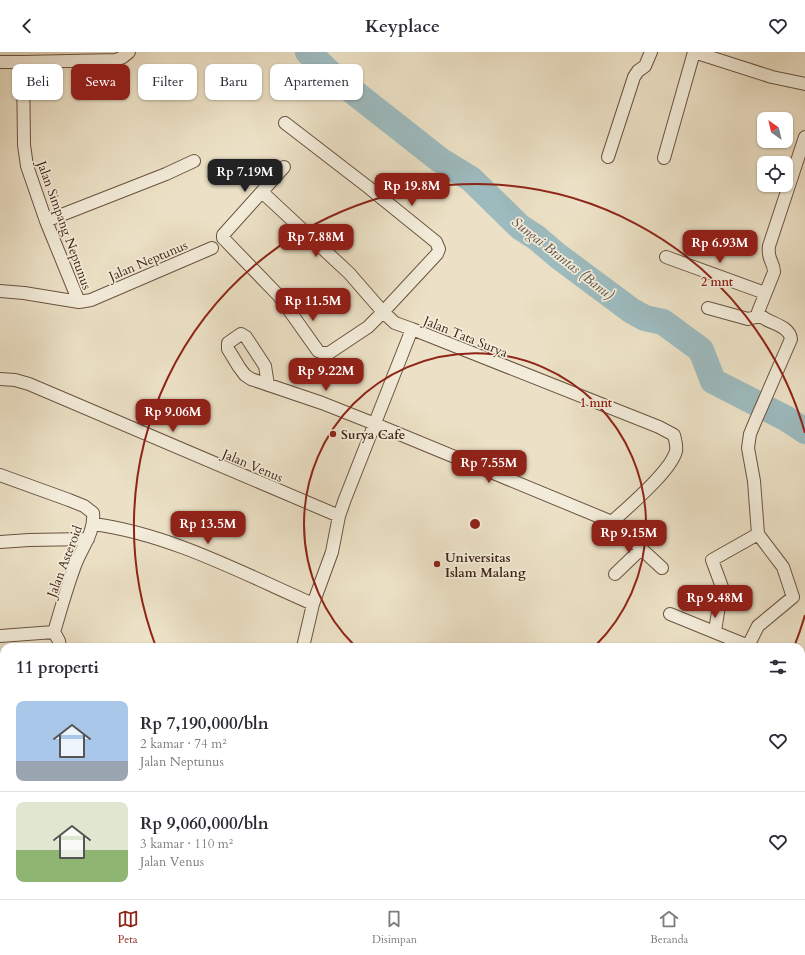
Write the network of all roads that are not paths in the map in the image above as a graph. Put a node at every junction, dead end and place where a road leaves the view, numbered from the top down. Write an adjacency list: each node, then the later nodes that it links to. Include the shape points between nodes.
1 (129, 52): 5 (street, via 116,60)
2 (651, 52): 9 (street, via 645,66 634,77)
3 (694, 52): 6 (street, via 772,77); 10 (street)
4 (0, 62): 5 (street)
5 (22, 62): 14 (street, Jalan Simpang Neptunus, via 27,166)
6 (805, 84)
7 (285, 123): 21 (street, via 436,242 439,248 437,254)
8 (805, 139): 18 (street, via 769,246 768,254 774,272)
9 (608, 157)
10 (664, 158)
11 (194, 161): 14 (street)
12 (284, 167): 13 (street)
13 (262, 192): 21 (street, via 350,273); 21 (street, via 223,238 279,296 318,351 329,353 368,327)
14 (46, 221): 19 (street, Jalan Simpang Neptunus)
15 (212, 248): 19 (street, Jalan Neptunus, via 91,300)
16 (666, 257): 18 (street)
17 (0, 291): 19 (street, Jalan Neptunus)
18 (765, 293): 22 (street, via 758,312)
19 (79, 302)
20 (708, 308): 22 (street, via 748,319)
21 (383, 312): 23 (street, via 395,323)
22 (760, 316): 31 (street, via 785,329 790,339 750,434 748,448 754,481)
23 (412, 329): 26 (street, Jalan Tata Surya); 29 (street, Jalan Tata Surya, via 674,435 676,451 672,459 659,477)
24 (0, 379): 28 (street, Jalan Venus, via 29,384)
25 (268, 385): 26 (street)
26 (376, 424): 28 (street, Jalan Tata Surya); 29 (street)
27 (0, 475): 30 (street, via 84,506 93,513)
28 (339, 516): 37 (street, Jalan Tata Surya, via 332,552)
29 (612, 522): 34 (street)
30 (93, 524): 32 (street, Jalan Asteroid); 37 (street, via 163,540)
31 (758, 534): 39 (street, via 712,560 722,588); 45 (street, via 783,567 792,597 758,626)
32 (88, 539): 33 (street); 40 (street, Jalan Asteroid, via 76,562)
33 (0, 542)
34 (641, 549): 35 (street); 36 (street)
35 (662, 568)
36 (614, 574)
37 (313, 604): 43 (street, Jalan Tata Surya)
38 (670, 614): 39 (street)
39 (715, 631): 44 (street)
40 (54, 632): 41 (street); 42 (street)
41 (0, 636)
42 (59, 643)
43 (304, 643)
44 (743, 643)
45 (751, 643)

